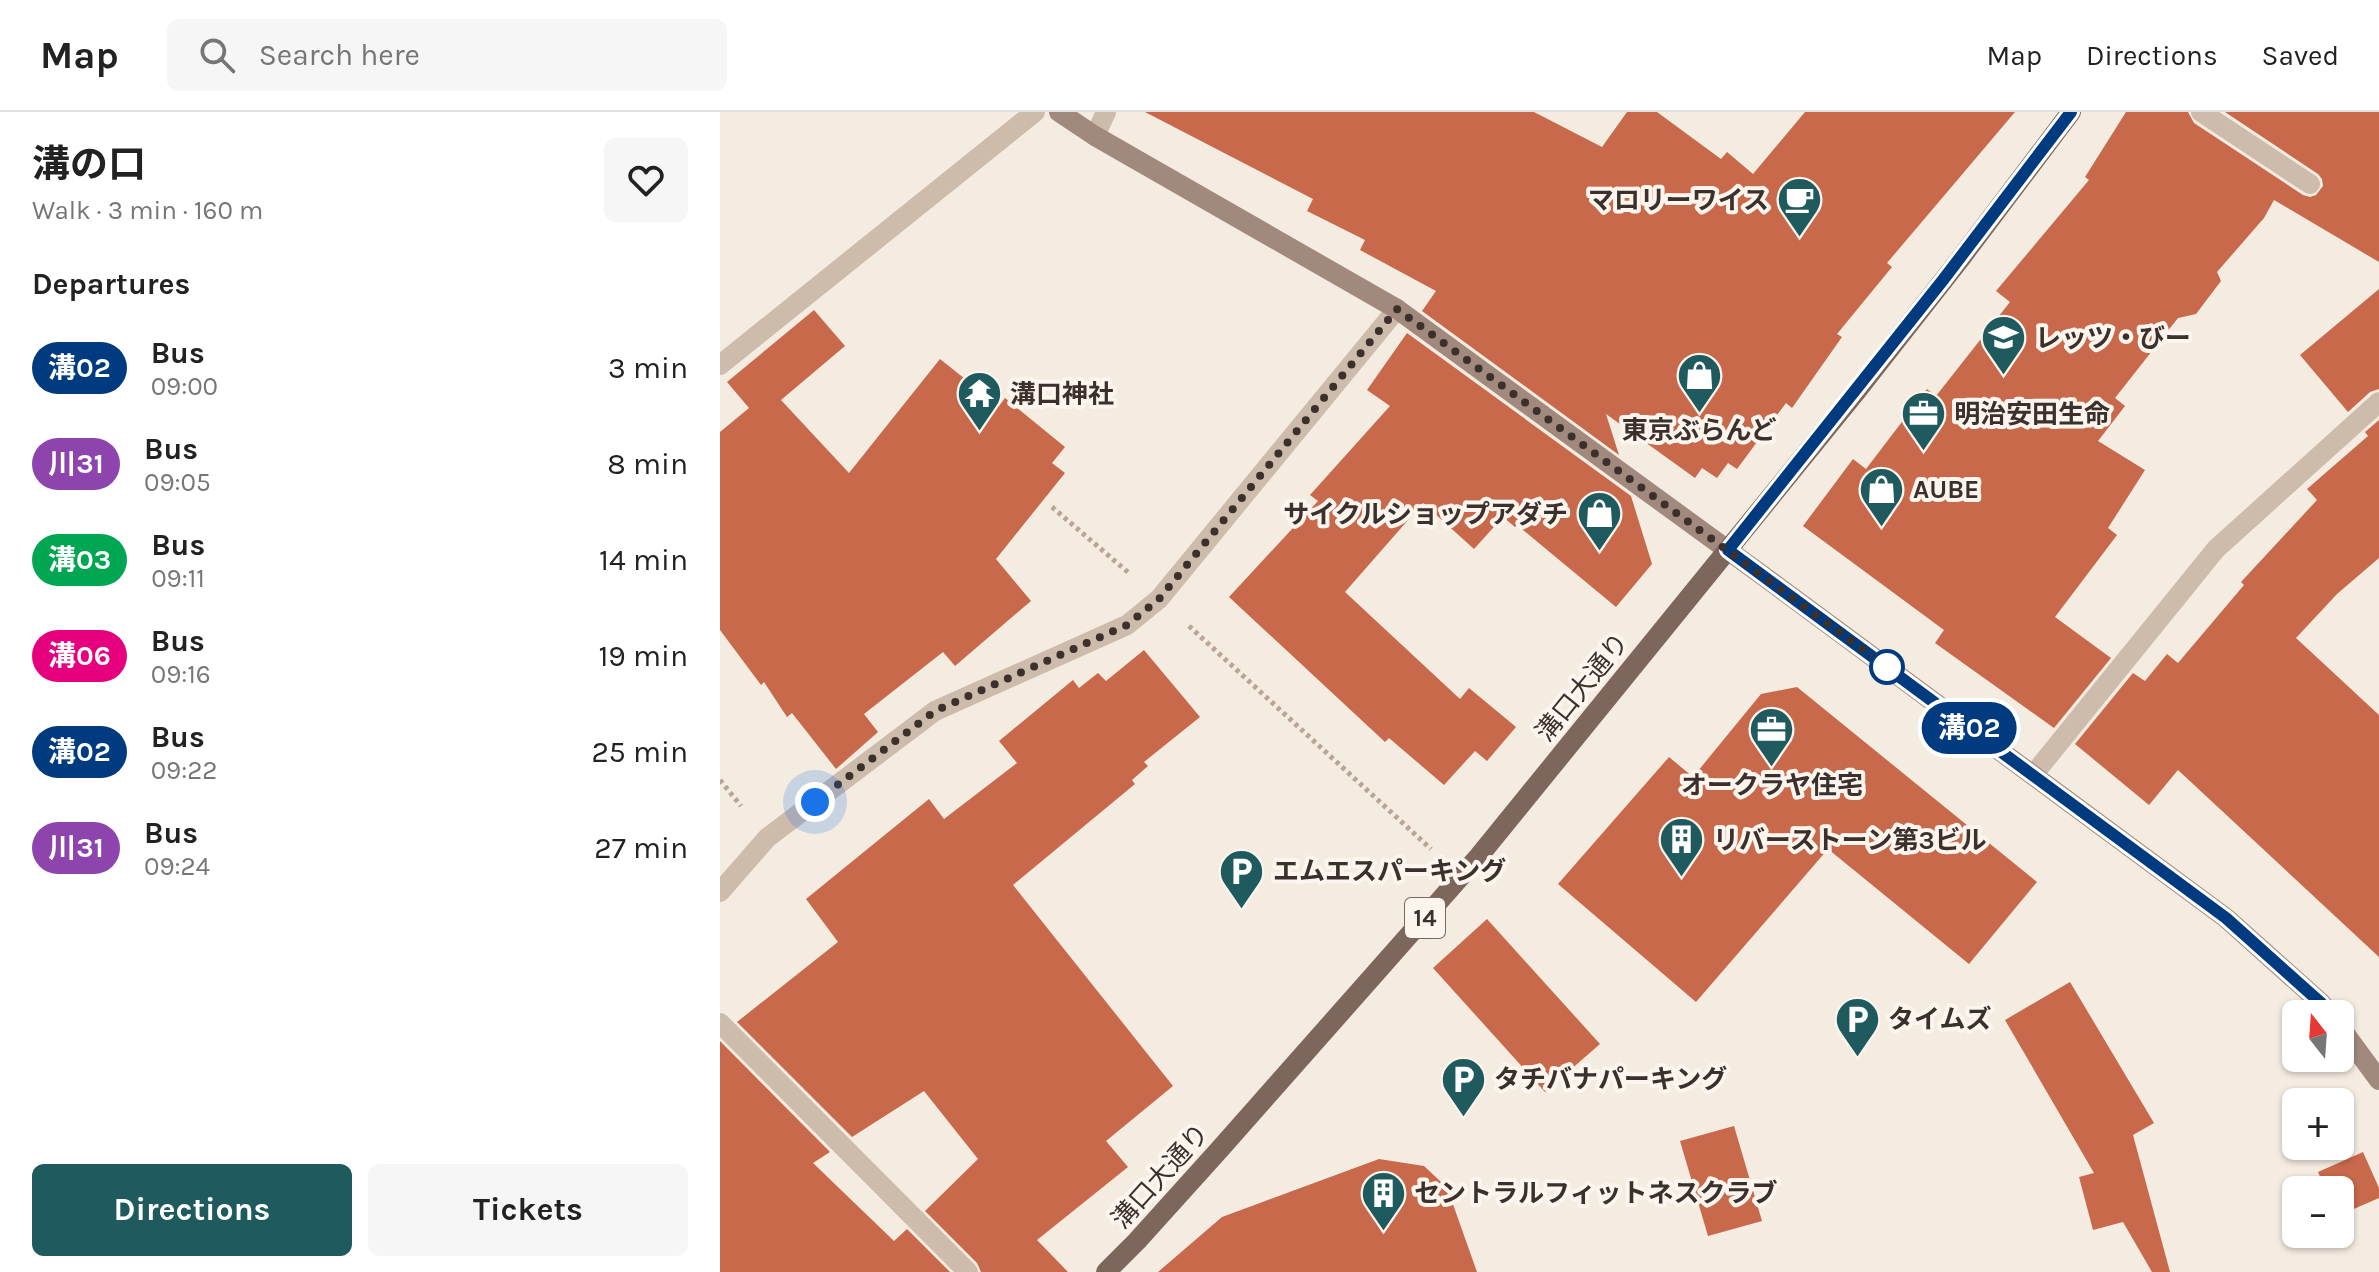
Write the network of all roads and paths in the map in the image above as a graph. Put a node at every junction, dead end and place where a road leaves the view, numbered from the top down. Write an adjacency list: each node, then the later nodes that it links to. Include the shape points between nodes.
1 (1035, 112): 9 (street)
2 (1059, 112): 6 (street)
3 (1106, 112): 6 (street)
4 (2071, 112): 12 (main road, 溝口大通り / 14)
5 (2201, 112): 7 (street)
6 (1095, 136): 8 (street)
7 (2310, 184)
8 (1397, 309): 12 (street); 13 (street)
9 (720, 365)
10 (2379, 402): 14 (street, via 2216,549)
11 (1052, 507): 13 (path)
12 (1728, 550): 14 (street); 15 (main road, 溝口大通り / 14)
13 (1159, 599): 15 (path); 16 (street, via 1127,625 935,711 767,838)
14 (2033, 775): 17 (street, via 2226,918)
15 (1462, 877): 22 (main road, 溝口大通り / 14)
16 (720, 892)
17 (2318, 1000)
18 (720, 1023): 21 (street)
19 (2354, 1046): 20 (street)
20 (2379, 1080)
21 (968, 1272)
22 (1106, 1272)

